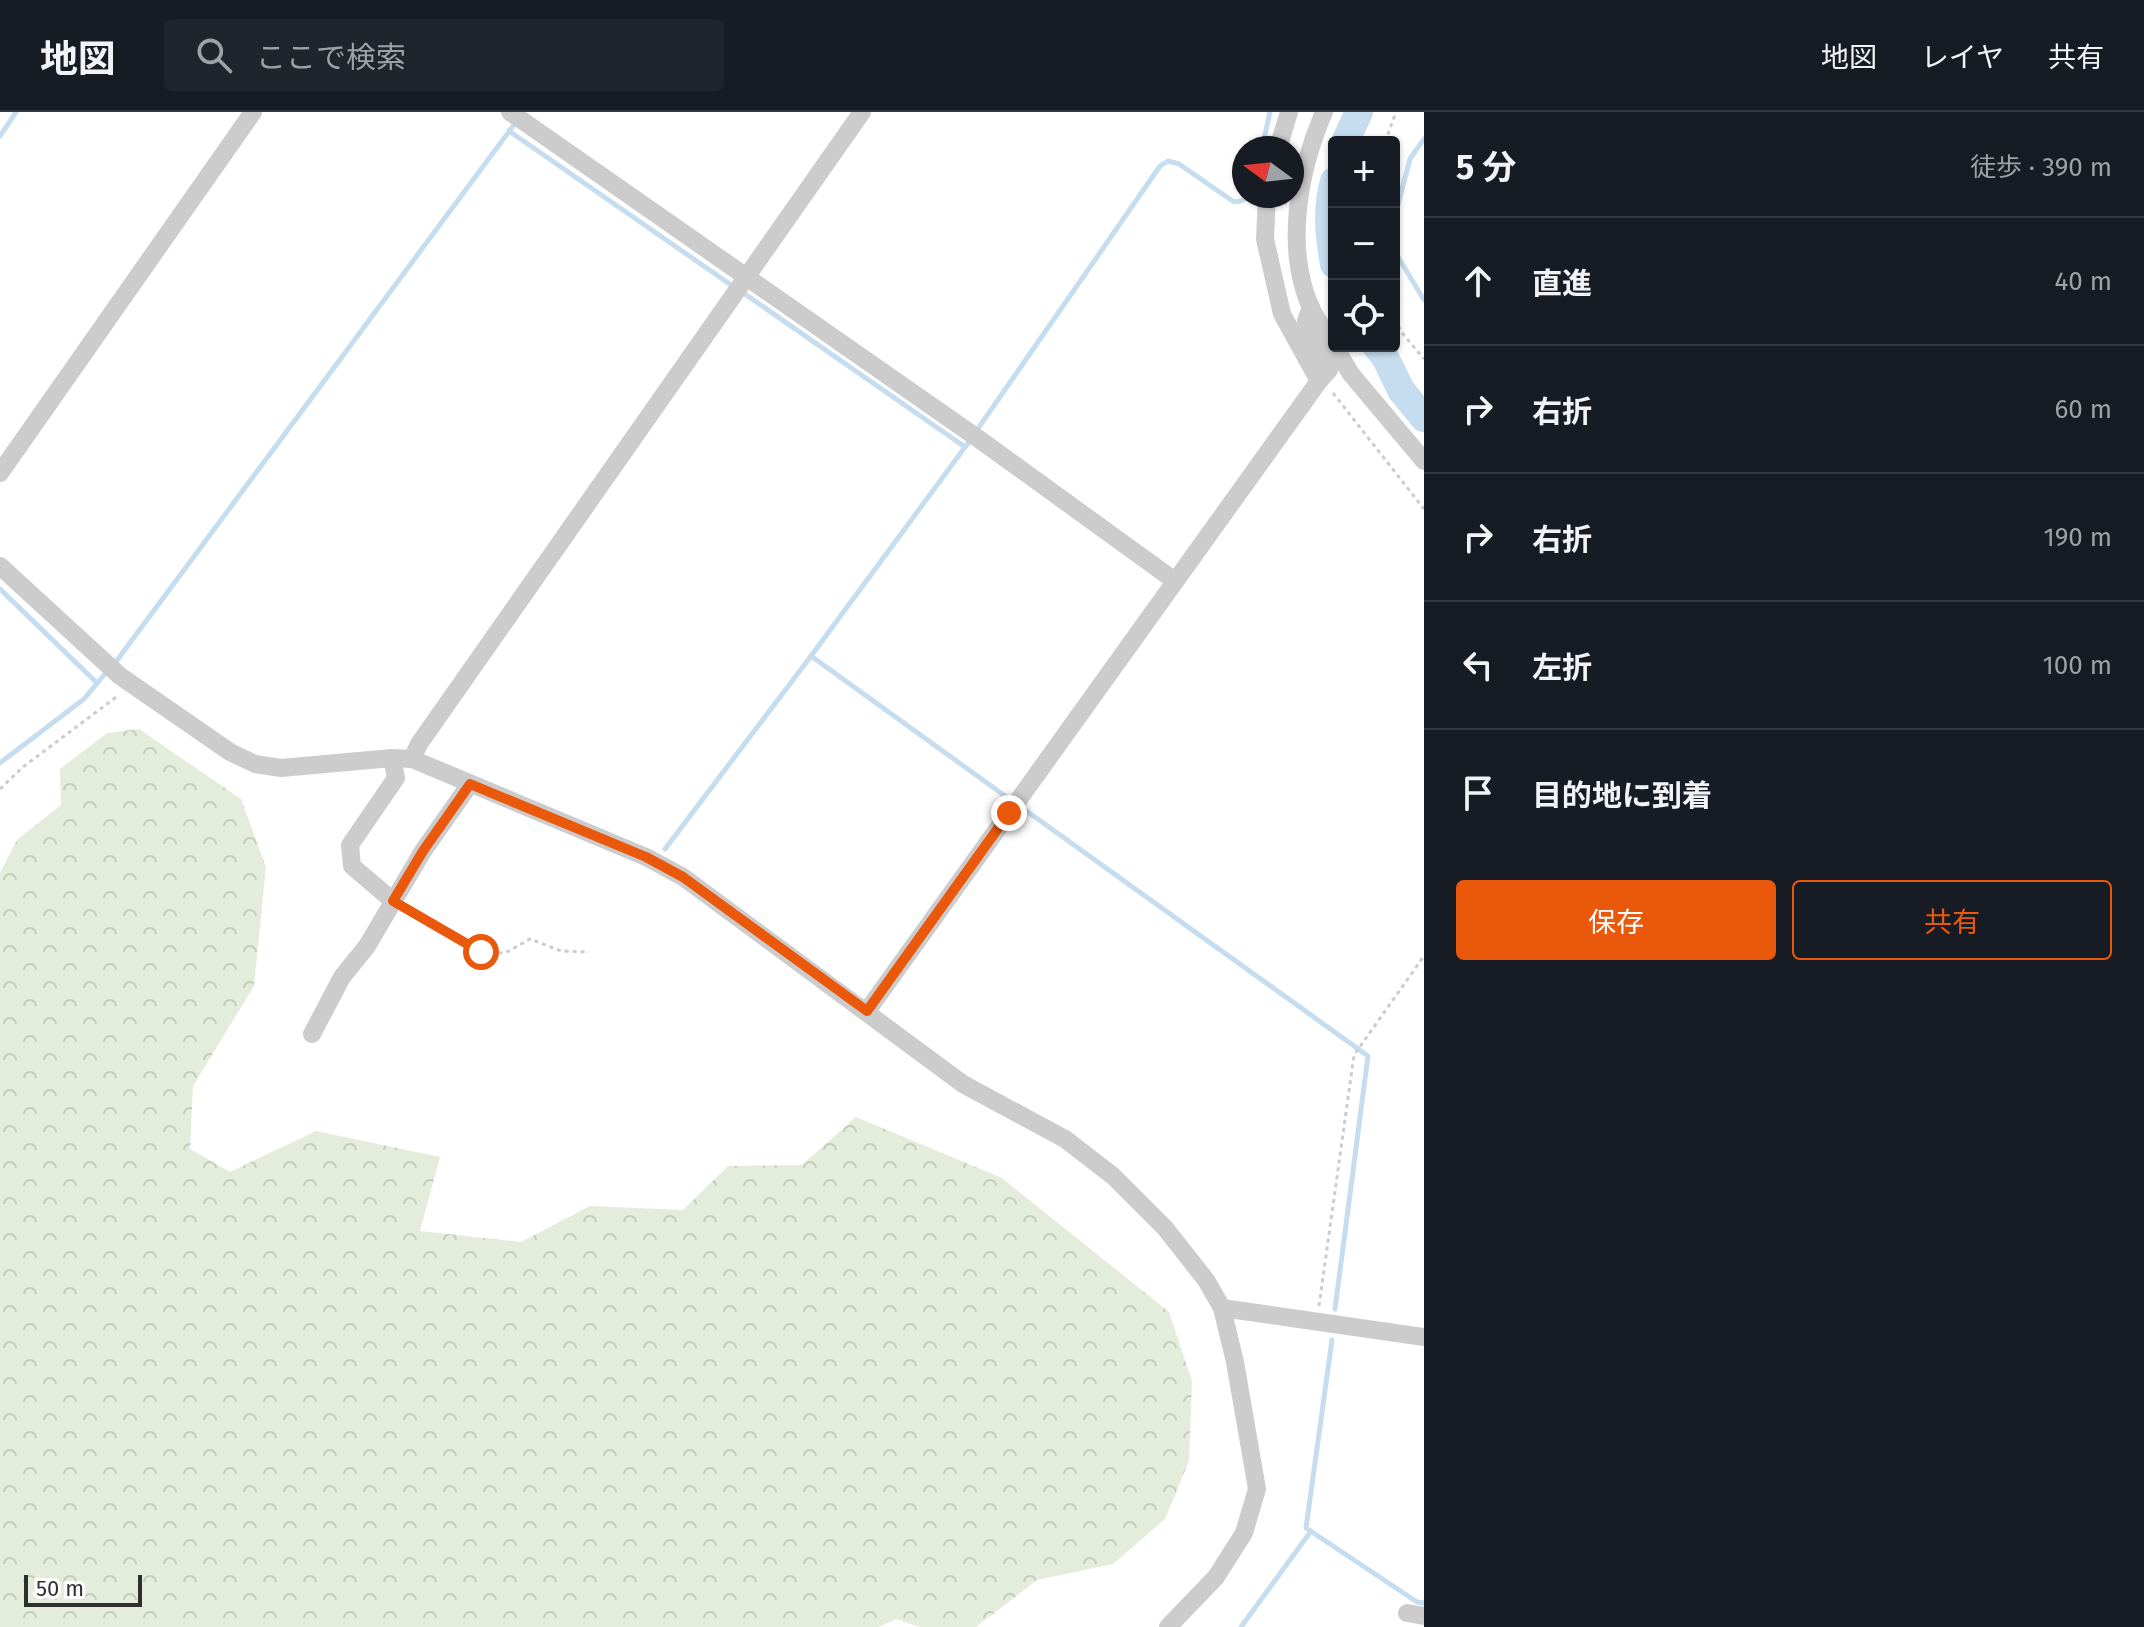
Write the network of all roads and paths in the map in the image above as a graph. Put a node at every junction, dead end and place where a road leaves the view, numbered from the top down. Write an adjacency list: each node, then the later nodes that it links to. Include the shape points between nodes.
1 (253, 112): 18 (street)
2 (510, 112): 10 (street)
3 (862, 112): 10 (street)
4 (1289, 112): 7 (street)
5 (1324, 112): 11 (street, via 1298,209 1297,254)
6 (1396, 112): 8 (path)
7 (1282, 136)
8 (1387, 136)
9 (1266, 208): 16 (street, via 1265,239 1282,314)
10 (741, 286): 21 (street, via 964,429); 24 (street)
11 (1311, 307): 13 (street); 16 (street, via 1306,321 1329,370)
12 (1400, 329): 15 (path)
13 (1328, 336)
14 (1338, 352): 17 (street)
15 (1424, 359)
16 (1319, 381): 19 (path); 21 (street)
17 (1424, 461)
18 (0, 473)
19 (1424, 509)
20 (0, 566): 22 (street)
21 (1175, 581): 30 (street)
22 (126, 680): 23 (street, via 255,764 281,768); 26 (path)
23 (392, 758): 24 (street); 27 (street, via 396,778 350,845 352,866)
24 (412, 759): 25 (street)
25 (470, 784): 27 (street); 30 (street, via 683,877)
26 (0, 789)
27 (393, 901): 28 (path, via 481,952 505,953 530,939 561,951); 31 (street, via 342,977)
28 (589, 952)
29 (1424, 956): 33 (path, via 1354,1055)
30 (867, 1011): 32 (street, via 963,1084 1065,1139 1113,1176 1165,1228)
31 (312, 1034)
32 (1222, 1308): 33 (street); 35 (street, via 1257,1489 1244,1533 1216,1577)
33 (1317, 1322): 34 (street)
34 (1424, 1337)
35 (1168, 1627)

